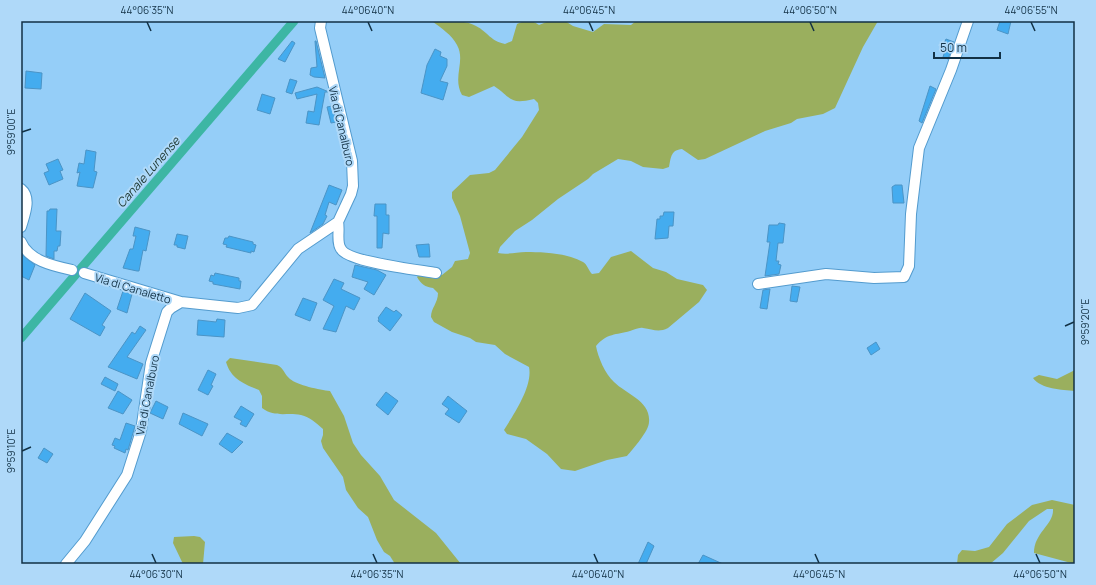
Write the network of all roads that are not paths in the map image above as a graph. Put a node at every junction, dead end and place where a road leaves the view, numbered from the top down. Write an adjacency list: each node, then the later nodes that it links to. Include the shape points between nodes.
1 (320, 21): 4 (street, Via di Canalburo, via 352,161 353,186)
2 (968, 21): 10 (street, via 919,148 911,214 909,266 904,277 874,278 826,274)
3 (21, 189): 5 (street, via 25,192 27,200)
4 (338, 222): 8 (street, via 340,247 346,254 366,261); 11 (street, via 298,249 252,305 238,308)
5 (21, 227)
6 (21, 242): 7 (street, via 25,249 44,263)
7 (72, 270)
8 (436, 272)
9 (84, 273): 11 (street, Via di Canaletto)
10 (758, 284)
11 (181, 302): 12 (street, Via di Canalburo, via 167,312 151,363 141,431 127,475 85,540)
12 (66, 564)

